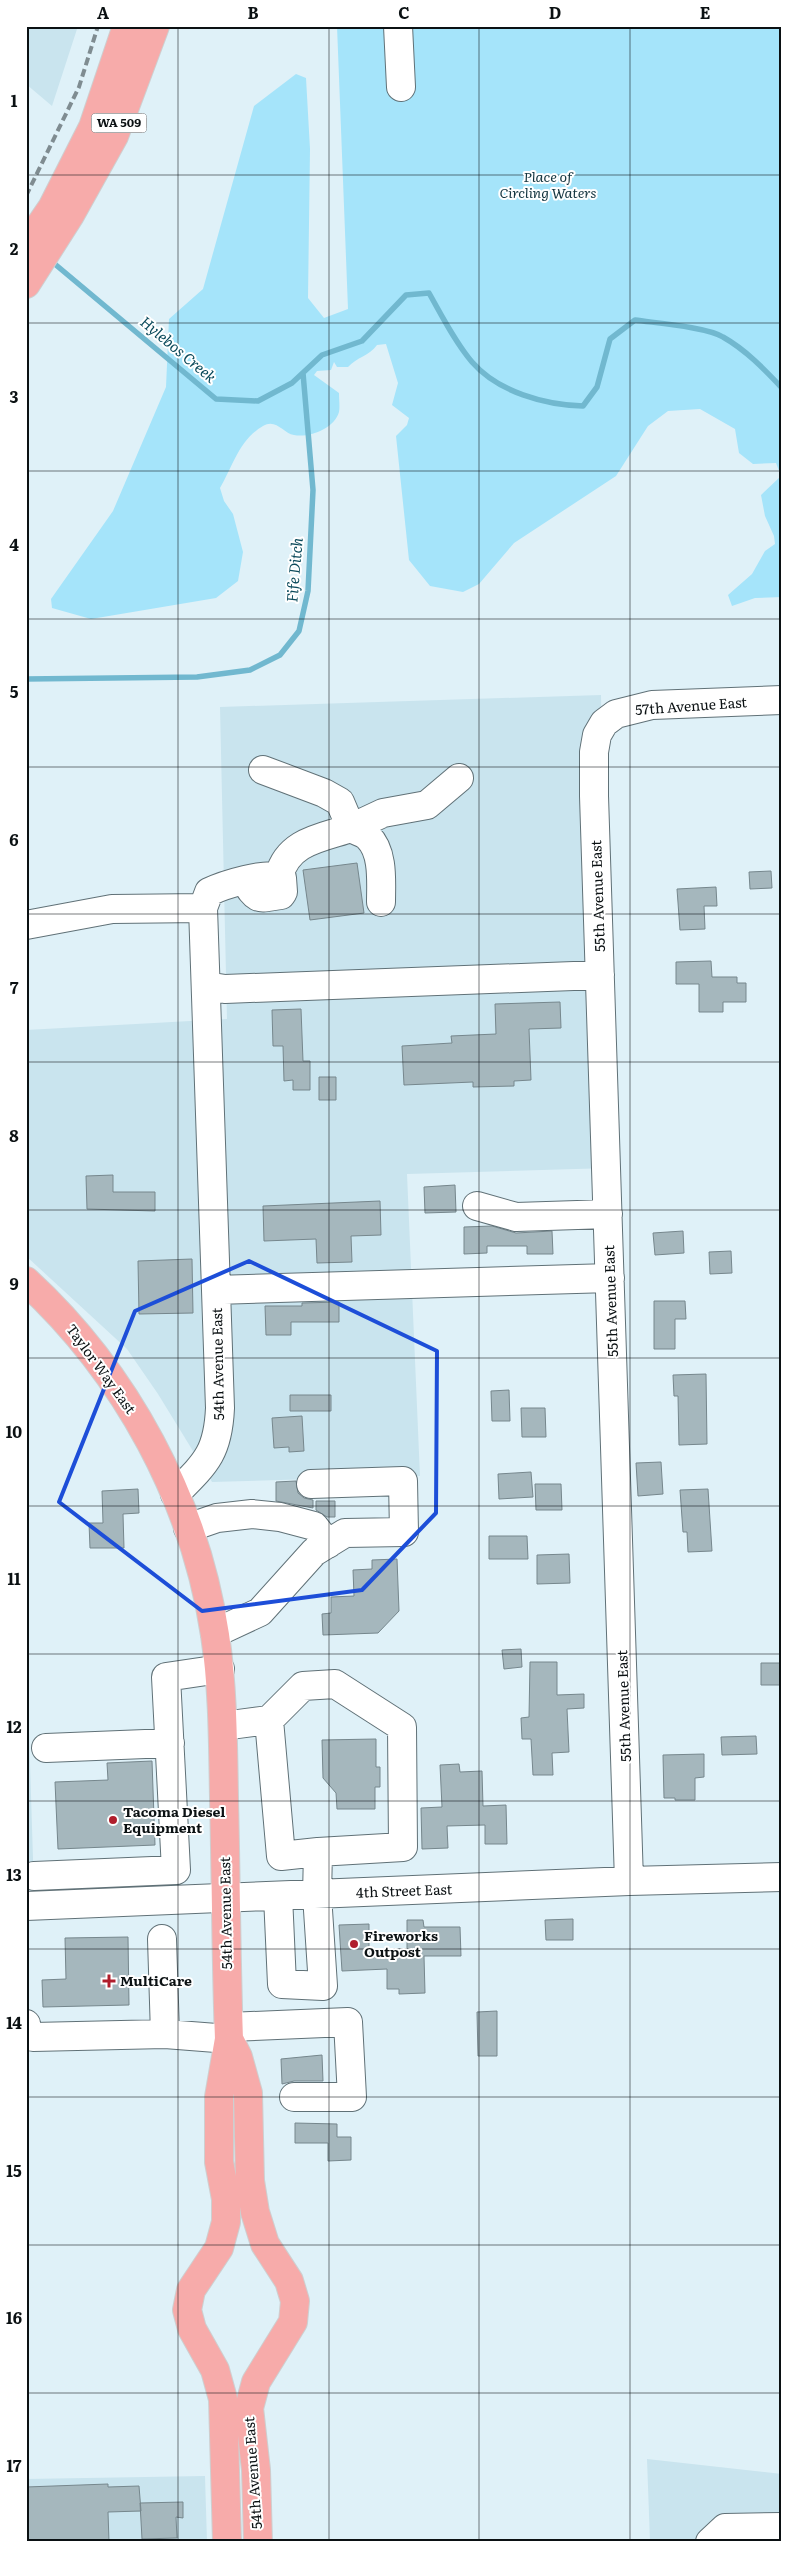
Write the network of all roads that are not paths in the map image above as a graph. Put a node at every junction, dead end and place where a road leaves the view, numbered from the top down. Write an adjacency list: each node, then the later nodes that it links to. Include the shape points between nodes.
1 (127, 26): 5 (main road, WA 509)
2 (155, 26): 5 (main road, WA 509, via 114,136)
3 (398, 26): 4 (street)
4 (402, 87)
5 (61, 211): 6 (main road, WA 509); 7 (main road, WA 509)
6 (26, 246)
7 (26, 284)
8 (782, 700): 9 (street, 57th Avenue East, via 652,705 624,711)
9 (604, 723): 16 (street, 55th Avenue East, via 597,735 594,763)
10 (263, 770): 12 (street, via 340,802)
11 (459, 778): 12 (street, via 427,805 384,813)
12 (351, 828): 13 (street, via 368,837 376,850); 14 (street, via 303,844 283,862 279,876 245,881 210,892)
13 (382, 902)
14 (203, 908): 15 (street, via 112,908); 17 (street, 54th Avenue East)
15 (26, 925)
16 (600, 975): 17 (street, via 235,989); 19 (street, 55th Avenue East)
17 (206, 986): 22 (street, 54th Avenue East)
18 (477, 1206): 19 (street, via 516,1217)
19 (608, 1214): 20 (street, 55th Avenue East)
20 (610, 1278): 22 (street); 37 (street, 55th Avenue East)
21 (26, 1281): 24 (main road, Taylor Way East, via 65,1320 116,1384 158,1456)
22 (216, 1290): 24 (street, 54th Avenue East, via 220,1408 217,1441 203,1466)
23 (311, 1484): 26 (street, via 403,1481 404,1532 345,1533)
24 (175, 1494): 25 (main road, 54th Avenue East)
25 (188, 1528): 26 (street, via 217,1518 243,1515 280,1517 314,1526); 27 (main road, 54th Avenue East)
26 (328, 1544): 27 (street, via 314,1552 260,1612)
27 (215, 1633): 28 (main road, 54th Avenue East)
28 (220, 1669): 30 (main road, 54th Avenue East); 31 (street, via 166,1677)
29 (269, 1720): 30 (street); 33 (street, via 281,1856); 33 (street, via 303,1686 335,1684 402,1727 403,1847)
30 (223, 1726): 40 (main road, 54th Avenue East)
31 (170, 1743): 32 (street); 34 (street, via 176,1870)
32 (46, 1748)
33 (318, 1852): 38 (street)
34 (86, 1874): 35 (street); 41 (street)
35 (34, 1876)
36 (782, 1878): 37 (street, 4th Street East)
37 (629, 1881): 38 (street, 4th Street East)
38 (317, 1895): 39 (street, 4th Street East); 39 (street, via 322,1986 282,1984)
39 (278, 1896): 40 (street, 4th Street East)
40 (226, 1898): 41 (street, 4th Street East); 45 (main road, 54th Avenue East)
41 (87, 1904): 42 (street, 4th Street East)
42 (26, 1906)
43 (162, 1938): 46 (street)
44 (26, 2024): 46 (street, via 26,2032 33,2037)
45 (229, 2033): 46 (street); 47 (street, via 348,2022 352,2097); 49 (main road, 54th Avenue East, via 219,2097 219,2162 226,2199 226,2222 219,2248 191,2290 187,2310 192,2329 215,2370 223,2399); 50 (main road, 54th Avenue East, via 248,2093 254,2212 265,2244 289,2281 295,2301 293,2322 262,2370 249,2408)
46 (165, 2034)
47 (294, 2097)
48 (782, 2527): 51 (street, via 725,2528)
49 (227, 2542)
50 (258, 2542)
51 (710, 2542)

